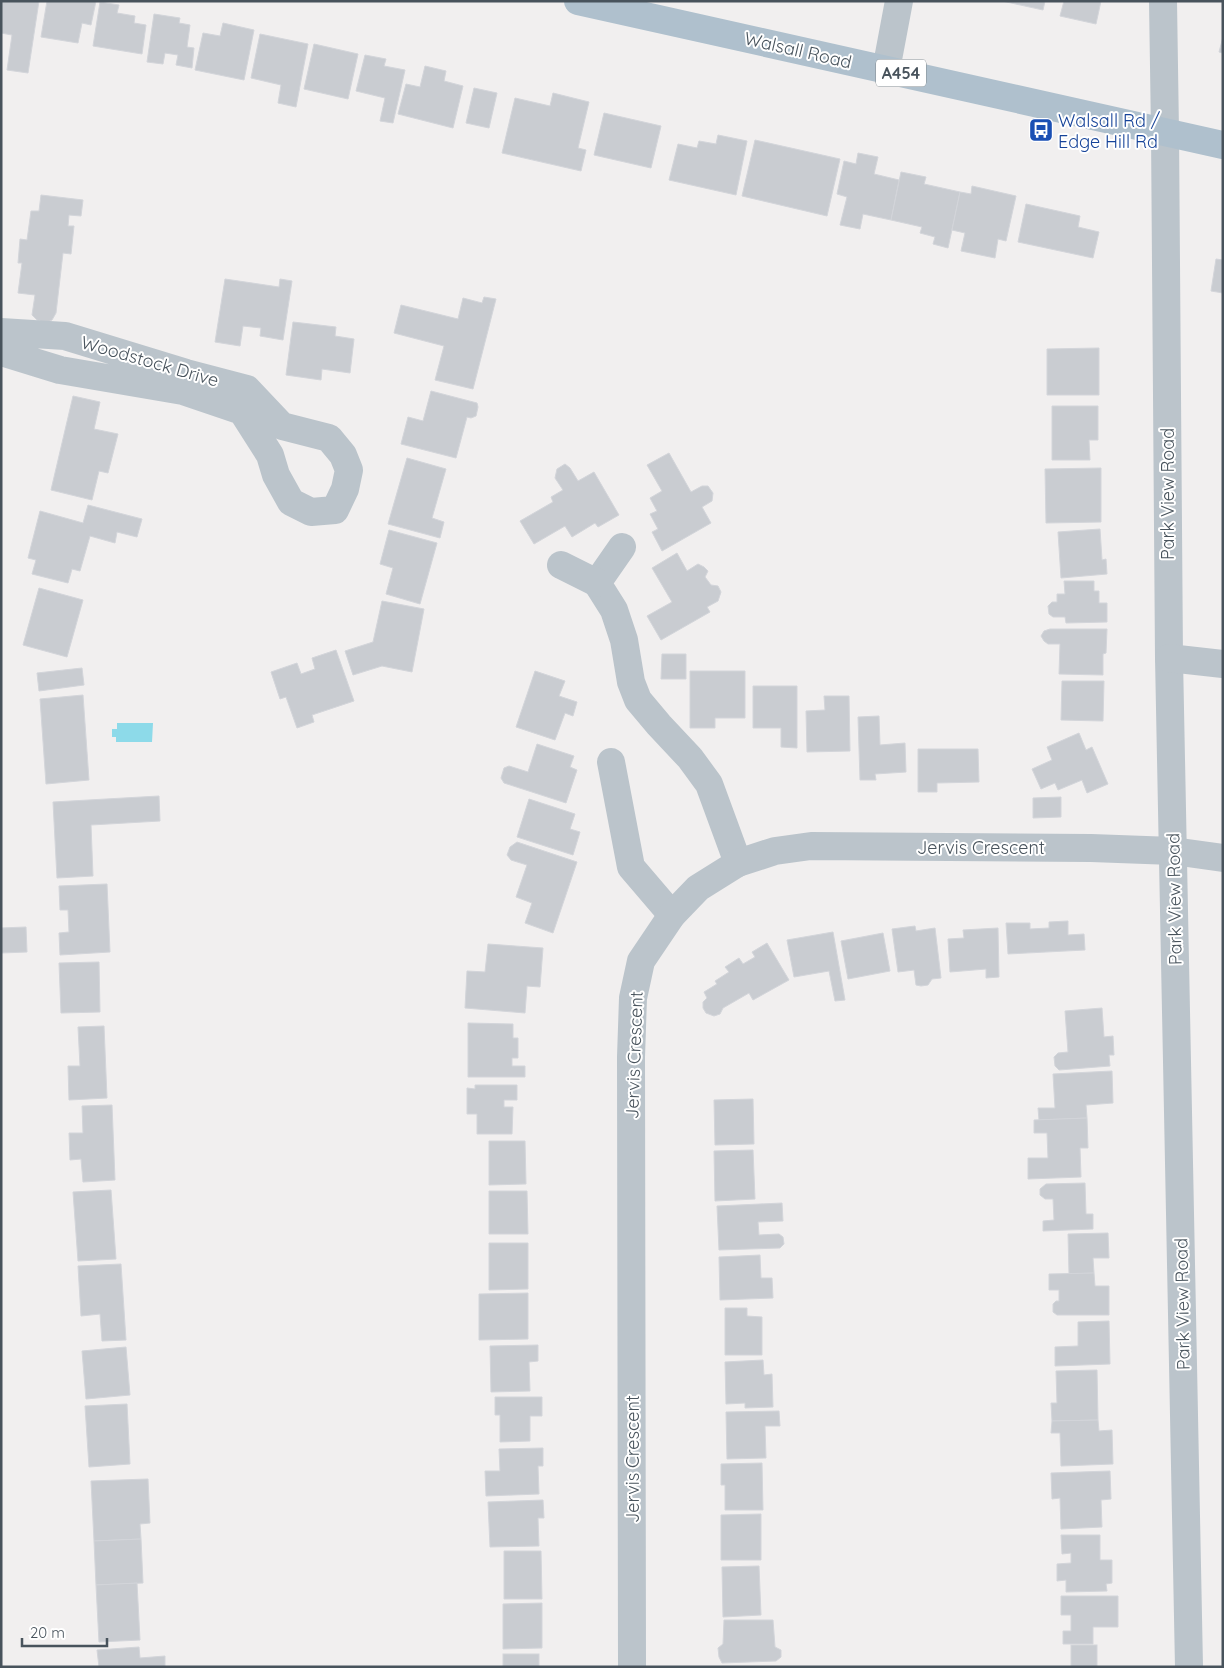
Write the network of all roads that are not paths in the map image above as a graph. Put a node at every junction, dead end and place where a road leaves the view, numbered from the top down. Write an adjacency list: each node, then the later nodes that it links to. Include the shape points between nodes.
1 (578, 1): 4 (main road, Walsall Road / A454)
2 (899, 1): 4 (street)
3 (1163, 1): 5 (street, Park View Road)
4 (886, 70): 5 (main road, Walsall Road / A454)
5 (1165, 132): 6 (main road, Walsall Road / A454); 14 (street, Park View Road)
6 (1223, 145)
7 (1, 332): 9 (street, Woodstock Drive, via 65,336 247,389)
8 (1, 352): 10 (street, Woodstock Drive, via 60,370 183,391 242,411)
9 (282, 426): 10 (street); 10 (street, Woodstock Drive, via 329,438 343,455 348,470 345,489 335,510 311,512 292,502 276,475)
10 (270, 454)
11 (622, 547): 13 (street)
12 (561, 566): 13 (street)
13 (597, 583): 19 (street, via 614,610 638,700 709,784)
14 (1169, 658): 15 (street); 17 (street, Park View Road)
15 (1223, 664)
16 (612, 762): 20 (street, via 631,867)
17 (1173, 852): 18 (street, Jervis Crescent); 19 (street, Jervis Crescent, via 1091,848 811,846 775,851); 22 (street, Park View Road)
18 (1223, 858)
19 (738, 863): 20 (street, Jervis Crescent, via 698,888)
20 (672, 915): 21 (street, Jervis Crescent, via 640,961 633,998)
21 (632, 1667)
22 (1189, 1667)

